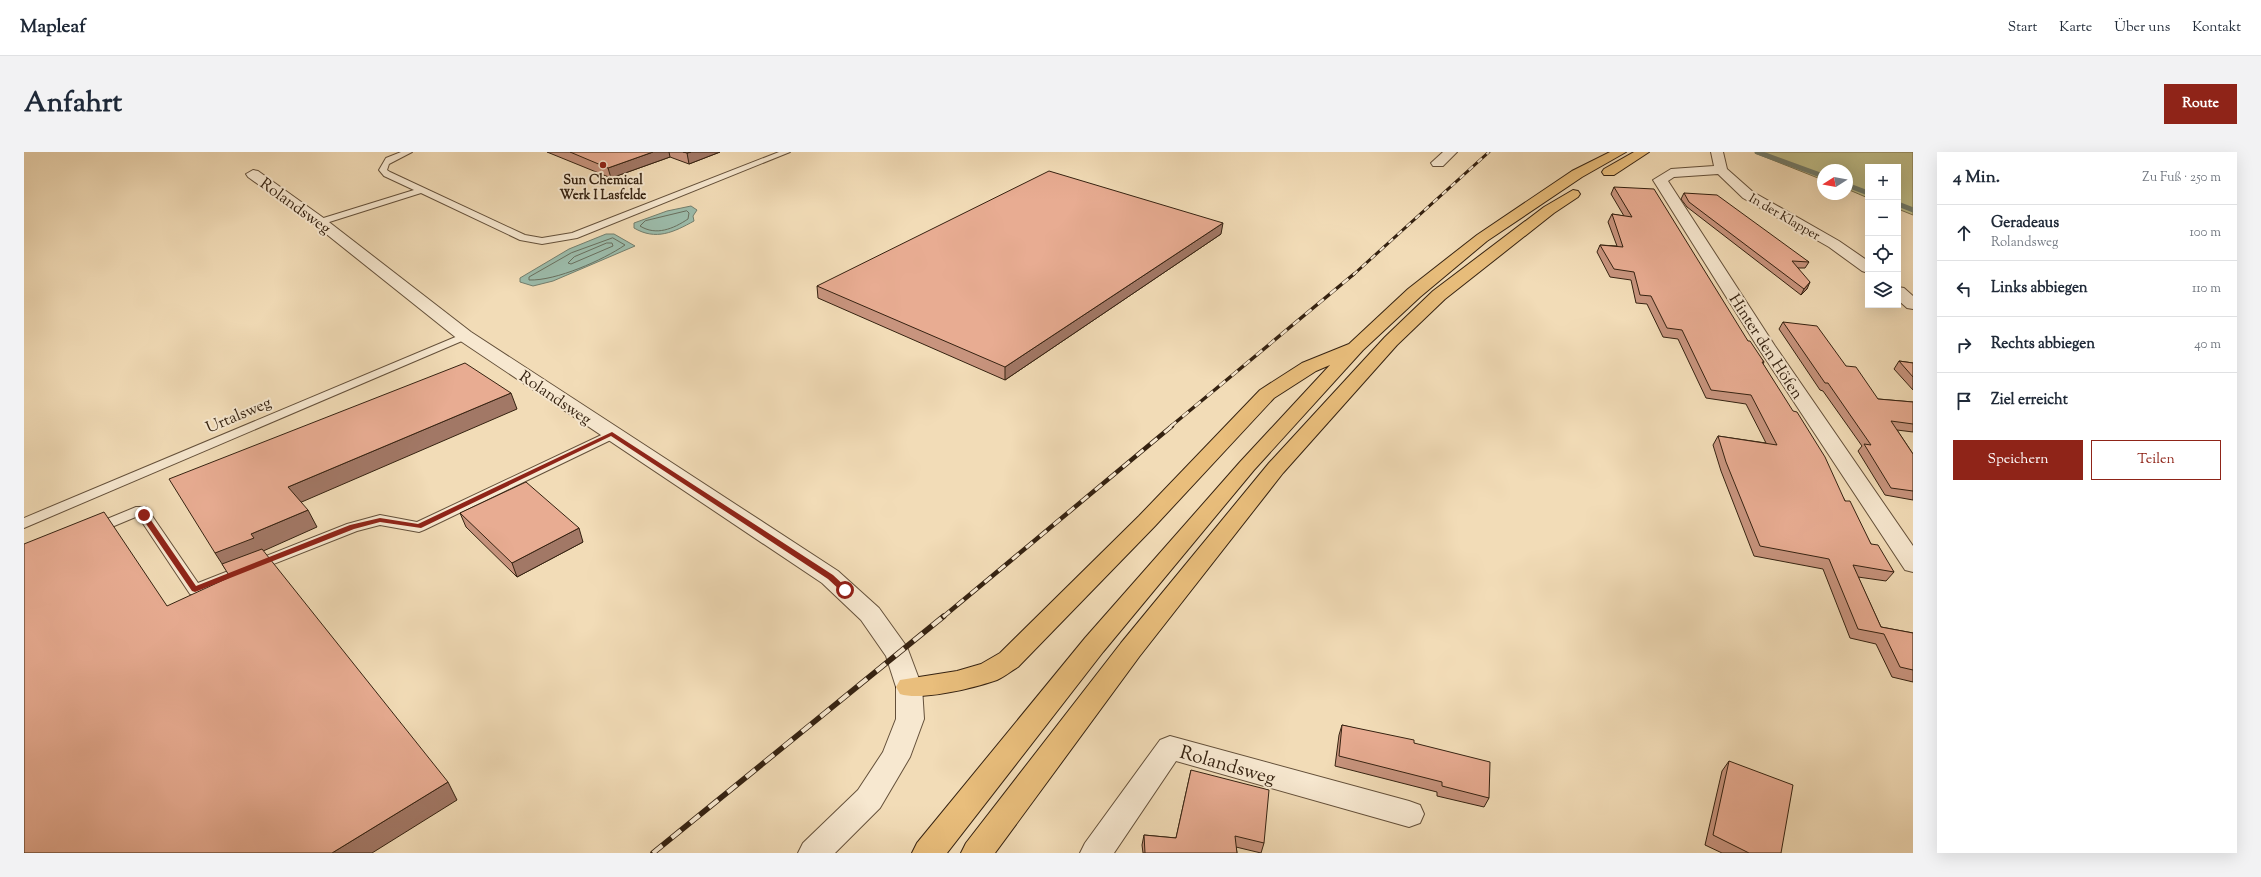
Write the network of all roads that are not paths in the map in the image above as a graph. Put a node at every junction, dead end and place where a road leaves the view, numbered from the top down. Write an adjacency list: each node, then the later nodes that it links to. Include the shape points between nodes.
1 (408, 152): 10 (lane, via 388,160 383,170)
2 (786, 152): 10 (lane, via 574,236 542,241 523,238)
3 (1451, 152): 7 (street)
4 (1620, 152): 16 (highway, via 1577,174 1482,238 1414,293)
5 (1643, 152): 25 (highway, via 1549,210 1439,295 1391,341 1266,480 1130,650)
6 (1716, 152): 8 (street, In der Klapper)
7 (1438, 163)
8 (1722, 170): 12 (street, In der Klapper, via 1748,195 1834,244); 20 (street, Hinter den Höfen, via 1671,173 1660,180 1766,346)
9 (253, 174): 11 (street, Rolandsweg)
10 (422, 190): 11 (lane)
11 (320, 222): 15 (street, Rolandsweg)
12 (1865, 266)
13 (1901, 294): 14 (street)
14 (1913, 304)
15 (465, 336): 17 (street, Rolandsweg); 18 (lane, Urtalsweg)
16 (1357, 346): 21 (highway, via 1309,367 1267,394 1147,521 1009,660 989,672 957,681); 24 (highway, via 1247,466 1094,644)
17 (612, 434): 19 (lane, via 419,527 380,520 352,527 195,590 141,510); 21 (street, Rolandsweg, via 830,577 870,614 898,654)
18 (24, 523)
19 (80, 535)
20 (1913, 564)
21 (909, 687): 23 (street, Rolandsweg, via 910,719 896,758 869,798)
22 (1409, 814): 26 (street, Rolandsweg, via 1170,748)
23 (814, 853)
24 (928, 853)
25 (977, 853)
26 (1096, 853)

